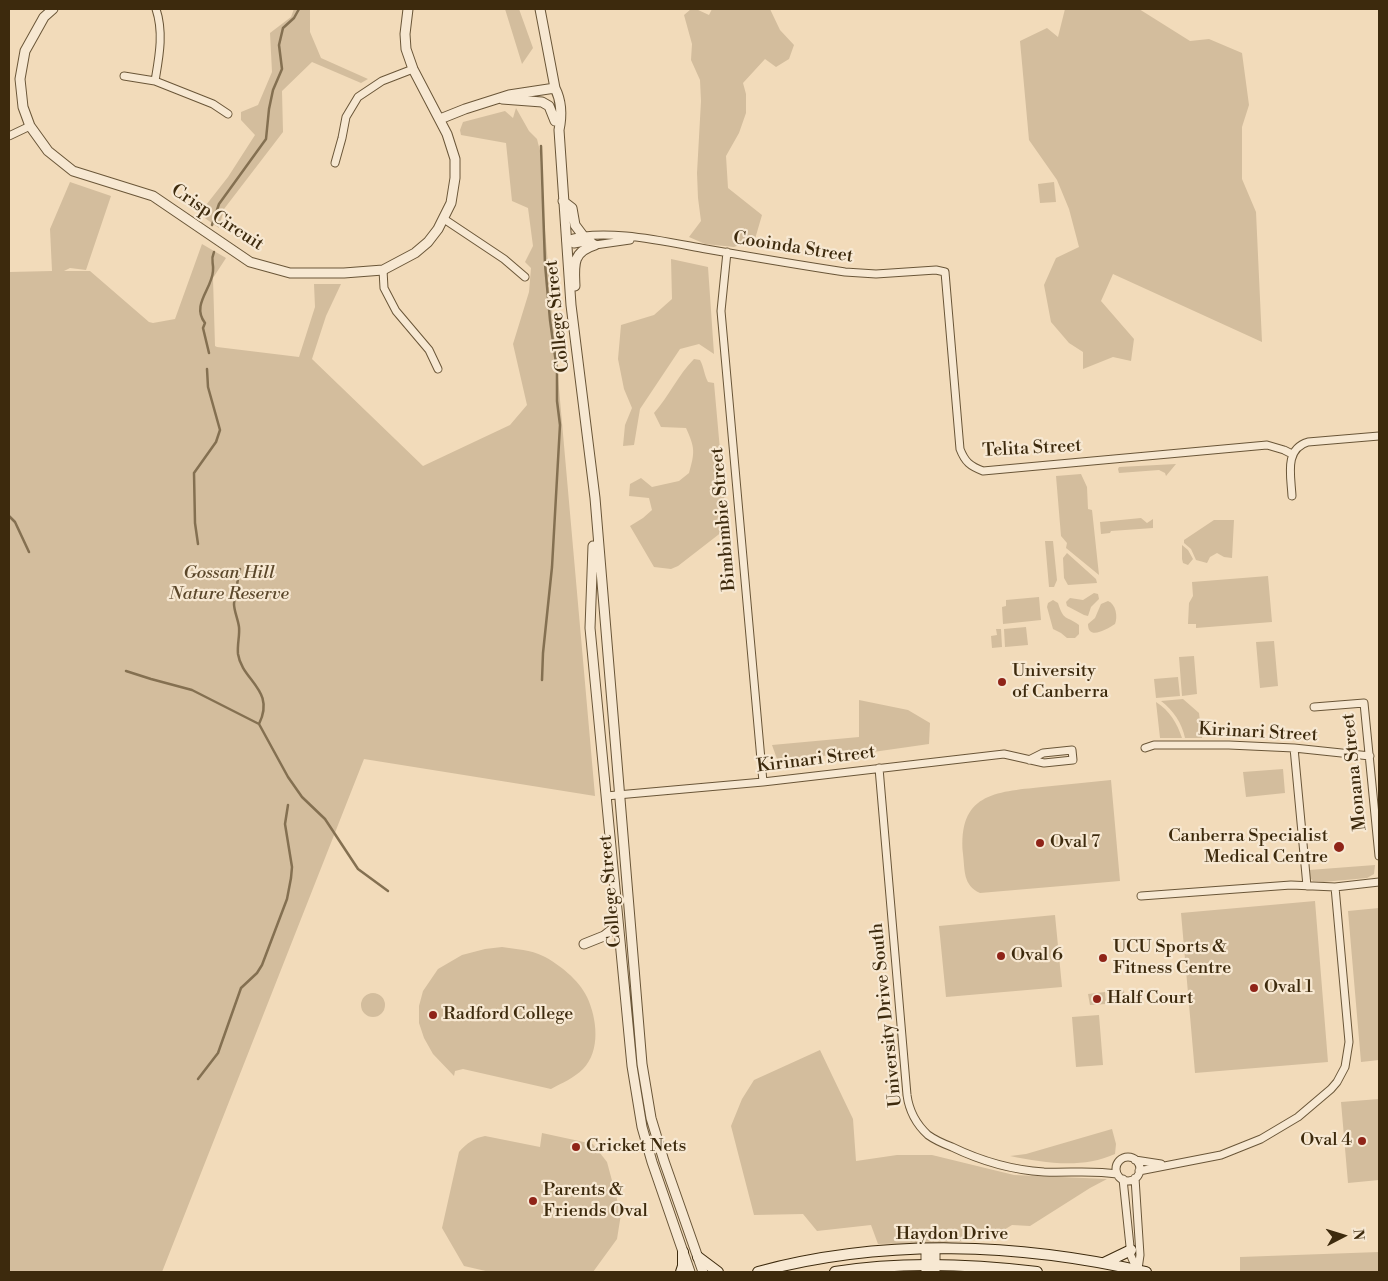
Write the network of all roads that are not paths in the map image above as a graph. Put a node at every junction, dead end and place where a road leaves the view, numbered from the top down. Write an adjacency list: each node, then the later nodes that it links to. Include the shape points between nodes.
1 (54, 9): 12 (street, Crisp Circuit, via 44,17 25,51 20,79 23,107)
2 (156, 9): 7 (street, via 161,45)
3 (408, 9): 5 (street, Crisp Circuit, via 406,49)
4 (540, 9): 8 (street, College Street)
5 (413, 69): 11 (street, Crisp Circuit); 15 (street, via 382,81 358,97 346,117)
6 (124, 76): 7 (street)
7 (154, 81): 10 (street, via 213,104)
8 (555, 88): 9 (street); 13 (street, College Street)
9 (500, 99): 11 (street); 13 (street, via 542,102 549,106)
10 (228, 114)
11 (440, 119): 17 (street, Crisp Circuit, via 455,159 451,202)
12 (30, 126): 14 (street); 23 (street, Crisp Circuit, via 48,151 73,171 153,196 250,262 290,273)
13 (557, 126): 16 (street, College Street)
14 (9, 136)
15 (335, 163)
16 (564, 201): 18 (street, via 572,208 575,225); 20 (street, College Street)
17 (444, 219): 23 (street, Crisp Circuit, via 428,242 415,253); 25 (street, via 504,259)
18 (584, 237): 19 (street, Cooinda Street); 20 (street, Cooinda Street)
19 (638, 238): 21 (street, Cooinda Street); 22 (street, Cooinda Street)
20 (566, 240): 21 (street, Cooinda Street, via 574,244 591,241); 26 (street, College Street)
21 (595, 245): 26 (street, via 580,252 576,259 576,295)
22 (727, 252): 24 (street, Cooinda Street, via 845,272); 38 (street, Bimbimbie Street, via 721,312)
23 (383, 270): 27 (street, via 384,288 396,311 429,350)
24 (945, 272): 29 (street, Telita Street, via 960,449 964,460 972,466 983,471 1267,445)
25 (524, 277)
26 (571, 305): 31 (street, College Street)
27 (438, 369)
28 (1379, 436): 29 (street, via 1308,442)
29 (1292, 454): 30 (street)
30 (1292, 496)
31 (595, 498): 39 (street, College Street); 40 (street, College Street, via 590,628)
32 (1314, 707): 35 (street, Monana Street, via 1364,703)
33 (1144, 748): 34 (street, Kirinari Street, via 1230,745)
34 (1294, 748): 35 (street, Kirinari Street); 43 (street)
35 (1370, 756): 41 (street, Monana Street)
36 (1029, 760): 36 (street, Kirinari Street, via 1043,753 1072,750 1073,760 1044,763); 37 (street, Kirinari Street, via 1004,754)
37 (879, 768): 38 (street, Kirinari Street); 51 (street, University Drive South, via 906,1095 912,1115 934,1139 988,1162 1042,1172)
38 (763, 782): 39 (street, Kirinari Street)
39 (619, 795): 40 (street, Kirinari Street); 57 (street, College Street, via 640,1048 651,1118)
40 (606, 796): 46 (street, College Street)
41 (1379, 856)
42 (1379, 882): 44 (street)
43 (1307, 886): 44 (street); 45 (street)
44 (1335, 887): 50 (street, via 1349,1042 1345,1066 1337,1082 1298,1117 1261,1139 1221,1155)
45 (1141, 896)
46 (618, 925): 47 (street, via 604,936); 56 (street, College Street, via 632,1066 642,1127)
47 (584, 944)
48 (1135, 1160): 49 (street, via 1127,1157); 50 (street); 52 (street, via 1139,1166)
49 (1117, 1164): 51 (street, University Drive South); 53 (street)
50 (1166, 1165): 52 (street)
51 (1099, 1171): 53 (street, University Drive South)
52 (1137, 1175): 53 (street, via 1129,1180); 70 (street)
53 (1120, 1176): 55 (street)
54 (931, 1249): 58 (main road, Haydon Drive, via 992,1249); 61 (street); 66 (main road, Haydon Drive, via 868,1252)
55 (1130, 1250): 58 (main road); 70 (street)
56 (683, 1252): 62 (main road); 63 (street, College Street)
57 (698, 1257): 64 (street, College Street); 65 (main road)
58 (1104, 1263): 70 (main road, Haydon Drive)
59 (968, 1267): 61 (main road, Haydon Drive); 68 (main road); 69 (main road, Haydon Drive)
60 (904, 1269): 61 (main road, Haydon Drive); 67 (main road, Haydon Drive)
61 (931, 1269)
62 (681, 1272)
63 (690, 1272)
64 (703, 1272)
65 (718, 1272)
66 (758, 1272)
67 (835, 1272)
68 (956, 1272)
69 (1037, 1272)
70 (1140, 1272)

